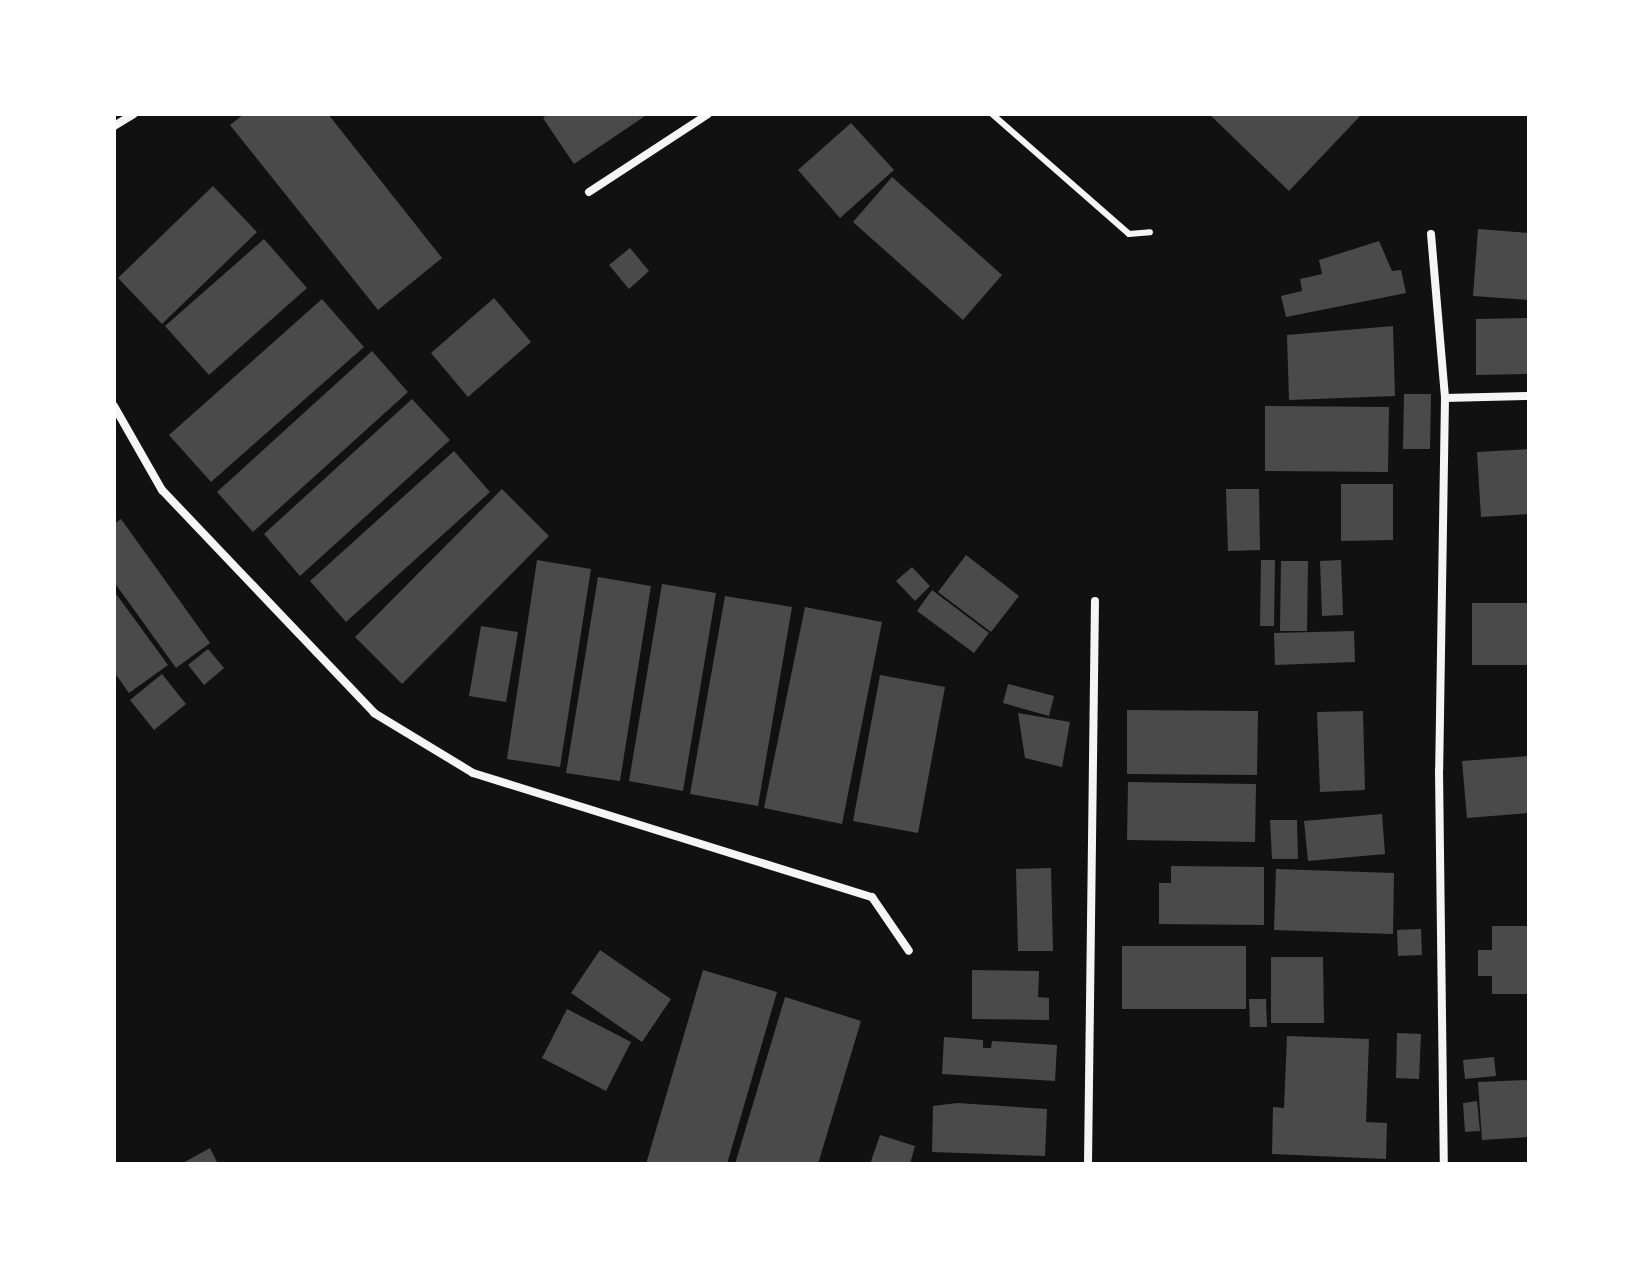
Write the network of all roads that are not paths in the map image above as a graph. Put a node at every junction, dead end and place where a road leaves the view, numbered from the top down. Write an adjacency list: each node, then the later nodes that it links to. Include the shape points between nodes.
1 (134, 114): 4 (street)
2 (708, 114): 5 (street)
3 (992, 114): 6 (lane, via 1129,234)
4 (114, 126)
5 (589, 192)
6 (1150, 232)
7 (1431, 234): 9 (street)
8 (1529, 396): 9 (street)
9 (1445, 398): 14 (street, via 1439,770)
10 (114, 406): 12 (street, via 162,490 374,713 473,773 872,897)
11 (1095, 601): 13 (street)
12 (909, 951)
13 (1088, 1164)
14 (1444, 1164)

